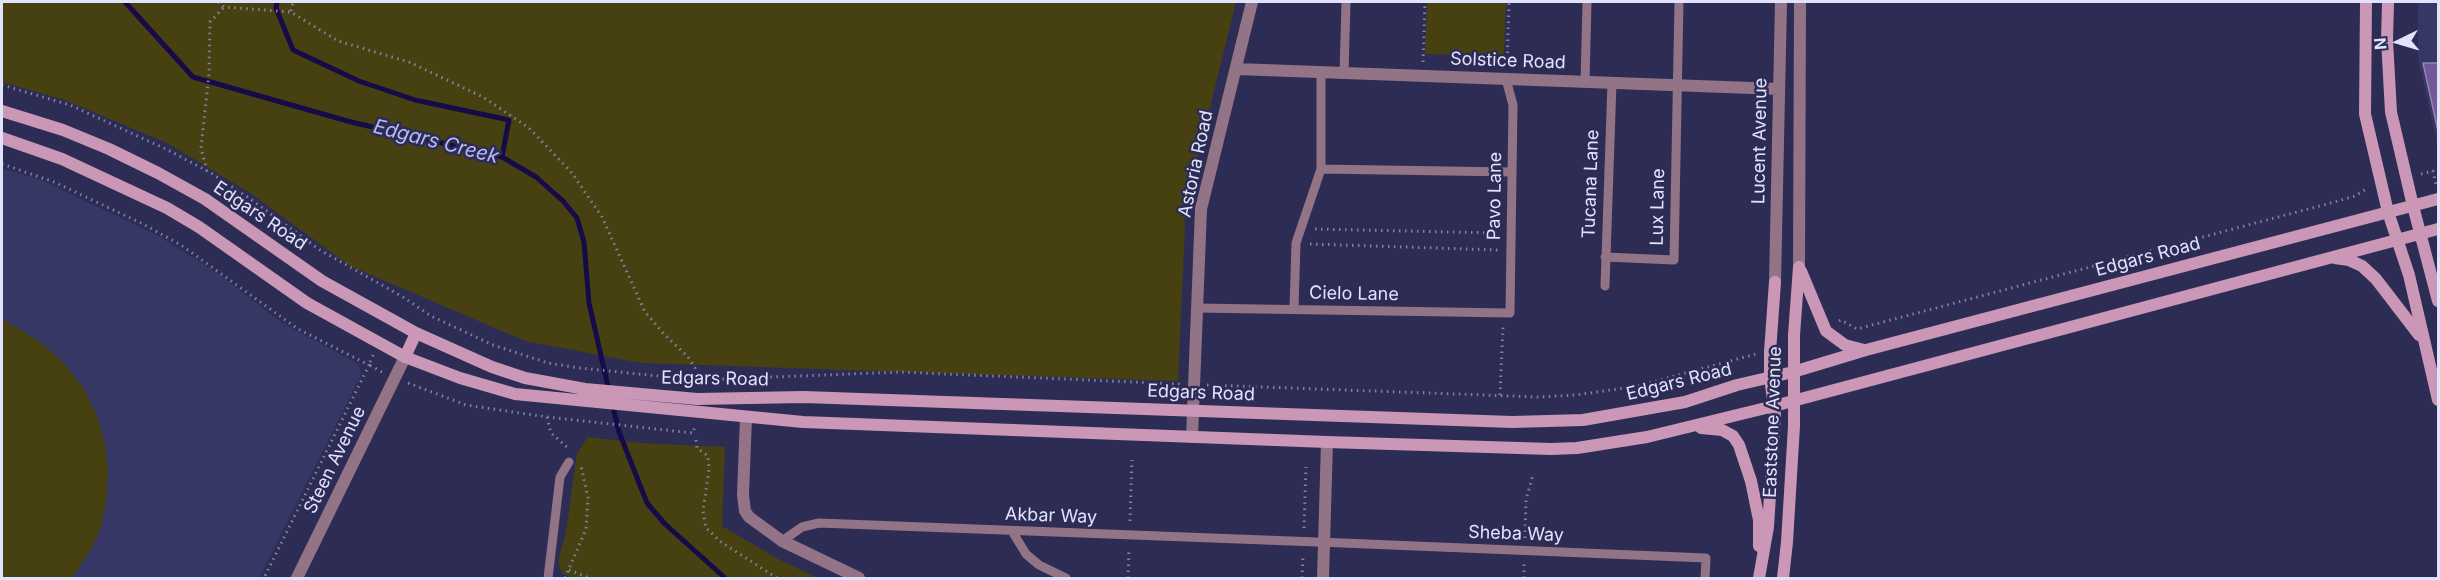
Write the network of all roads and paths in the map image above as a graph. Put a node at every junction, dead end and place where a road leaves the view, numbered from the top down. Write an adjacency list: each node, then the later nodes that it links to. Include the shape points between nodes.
1 (218, 2): 13 (path)
2 (293, 2): 14 (path)
3 (1252, 2): 15 (street, Astoria Road)
4 (1346, 2): 17 (lane)
5 (1425, 2): 18 (path)
6 (1509, 2): 19 (path)
7 (1587, 2): 20 (lane)
8 (1679, 2): 23 (lane)
9 (1781, 2): 24 (street, Lucent Avenue)
10 (1800, 2): 45 (street)
11 (2366, 2): 32 (main road, via 2366,114)
12 (2388, 2): 31 (main road, via 2391,112)
13 (224, 7): 14 (path); 29 (path, via 210,22 201,148)
14 (291, 12): 63 (path, via 338,41 408,62 483,97 528,128 572,173 603,217 645,312 688,357)
15 (1236, 69): 16 (street, Solstice Road); 49 (street, Astoria Road, via 1201,210)
16 (1321, 73): 17 (street, Solstice Road); 28 (lane)
17 (1344, 73): 18 (street, Solstice Road)
18 (1423, 76): 19 (street, Solstice Road)
19 (1506, 79): 20 (street, Solstice Road); 30 (lane, Pavo Lane, via 1513,105)
20 (1584, 82): 21 (street, Solstice Road)
21 (1612, 83): 23 (street, Solstice Road); 43 (lane, Tucana Lane)
22 (2, 85): 29 (path, via 70,105)
23 (1676, 85): 24 (street, Solstice Road); 43 (lane, Lux Lane, via 1674,260)
24 (1779, 89): 46 (street, Lucent Avenue)
25 (2, 111): 53 (main road, Edgars Road, via 63,129 158,173 205,199 322,281)
26 (2, 138): 57 (main road, Edgars Road, via 62,159 167,208 299,298)
27 (2, 164): 58 (path, via 54,182 141,223 181,245 298,329)
28 (1321, 169): 30 (lane); 36 (lane)
29 (207, 171): 63 (path, via 320,250 462,332 548,363)
30 (1512, 172): 39 (lane, Pavo Lane)
31 (2406, 178): 33 (path, via 2433,171); 34 (main road)
32 (2381, 184): 35 (main road); 52 (path, via 2327,204 1857,329 1841,320)
33 (2438, 194): 34 (main road, Edgars Road)
34 (2413, 206): 35 (main road, Edgars Road); 38 (main road)
35 (2388, 212): 40 (main road); 55 (main road, Edgars Road)
36 (1301, 229): 39 (path); 41 (lane)
37 (2439, 229): 38 (main road, Edgars Road)
38 (2420, 233): 40 (main road, Edgars Road); 48 (main road)
39 (1511, 234): 42 (lane, Pavo Lane)
40 (2396, 241): 44 (main road, Edgars Road); 54 (main road, via 2409,275)
41 (1296, 243): 42 (path); 50 (lane)
42 (1511, 250): 51 (lane, Pavo Lane)
43 (1605, 258): 47 (lane, Tucana Lane)
44 (2332, 258): 54 (main road, via 2355,263 2376,279); 66 (main road, Edgars Road)
45 (1799, 267): 52 (main road); 59 (main road, Eaststone Avenue)
46 (1775, 282): 56 (main road, Eaststone Avenue)
47 (1605, 286)
48 (2439, 301)
49 (1197, 308): 50 (lane, Cielo Lane); 62 (street, Astoria Road)
50 (1294, 309): 51 (lane, Cielo Lane)
51 (1506, 313): 64 (path)
52 (1826, 331): 55 (main road, via 1845,345)
53 (416, 333): 57 (main road); 65 (main road, Edgars Road, via 492,367 556,384)
54 (2422, 338): 67 (main road)
55 (1866, 350): 59 (main road, Edgars Road)
56 (1770, 352): 60 (main road, Eaststone Avenue); 64 (path, via 1608,392)
57 (405, 357): 61 (street, Steen Avenue); 70 (main road, Edgars Road, via 515,394)
58 (369, 365): 61 (path); 91 (path)
59 (1793, 372): 60 (main road, Edgars Road); 66 (main road, Eaststone Avenue)
60 (1770, 377): 68 (main road, Eaststone Avenue); 69 (main road, Edgars Road, via 1664,407 1571,421)
61 (395, 378): 71 (path, via 466,405); 92 (street, Steen Avenue)
62 (1194, 379): 63 (path, via 900,372); 64 (path); 69 (street, Astoria Road)
63 (697, 380): 65 (path)
64 (1500, 396)
65 (696, 399): 69 (main road, Edgars Road, via 804,397)
66 (1794, 400): 68 (main road, Edgars Road); 104 (main road, Eaststone Avenue)
67 (2439, 400)
68 (1774, 406): 73 (main road, Edgars Road); 90 (main road, Eaststone Avenue, via 1768,527)
69 (1193, 411): 74 (street, Astoria Road)
70 (696, 413): 71 (path, via 693,433); 72 (main road, Edgars Road)
71 (547, 417): 77 (path, via 551,433)
72 (746, 417): 74 (main road, Edgars Road); 85 (street, via 745,511 755,523)
73 (1691, 427): 76 (main road, Edgars Road, via 1609,444 1551,449); 90 (main road, via 1722,430 1739,445 1759,520)
74 (1192, 437): 76 (main road, Edgars Road)
75 (696, 440): 96 (path, via 698,448 708,456 703,511 706,528)
76 (1327, 442): 87 (street)
77 (573, 452)
78 (1132, 460): 84 (path)
79 (579, 461): 89 (path, via 588,513 582,544)
80 (569, 462): 93 (lane, via 560,477)
81 (1306, 467): 86 (path)
82 (1533, 475): 88 (path, via 1526,500)
83 (1012, 531): 84 (lane, Akbar Way); 85 (lane, Akbar Way, via 819,523 802,527); 98 (lane, via 1026,554)
84 (1130, 536): 86 (lane, Akbar Way); 99 (path)
85 (783, 541): 97 (street)
86 (1303, 542): 87 (lane, Akbar Way); 100 (path)
87 (1324, 543): 88 (lane, Sheba Way); 101 (street)
88 (1524, 551): 102 (path); 103 (lane, Sheba Way, via 1706,558)
89 (569, 570): 94 (path); 95 (path)
90 (1760, 576)
91 (264, 579)
92 (297, 579)
93 (548, 579)
94 (566, 579)
95 (589, 579)
96 (777, 579)
97 (859, 579)
98 (1066, 579)
99 (1128, 579)
100 (1302, 579)
101 (1323, 579)
102 (1524, 579)
103 (1705, 579)
104 (1783, 579)

